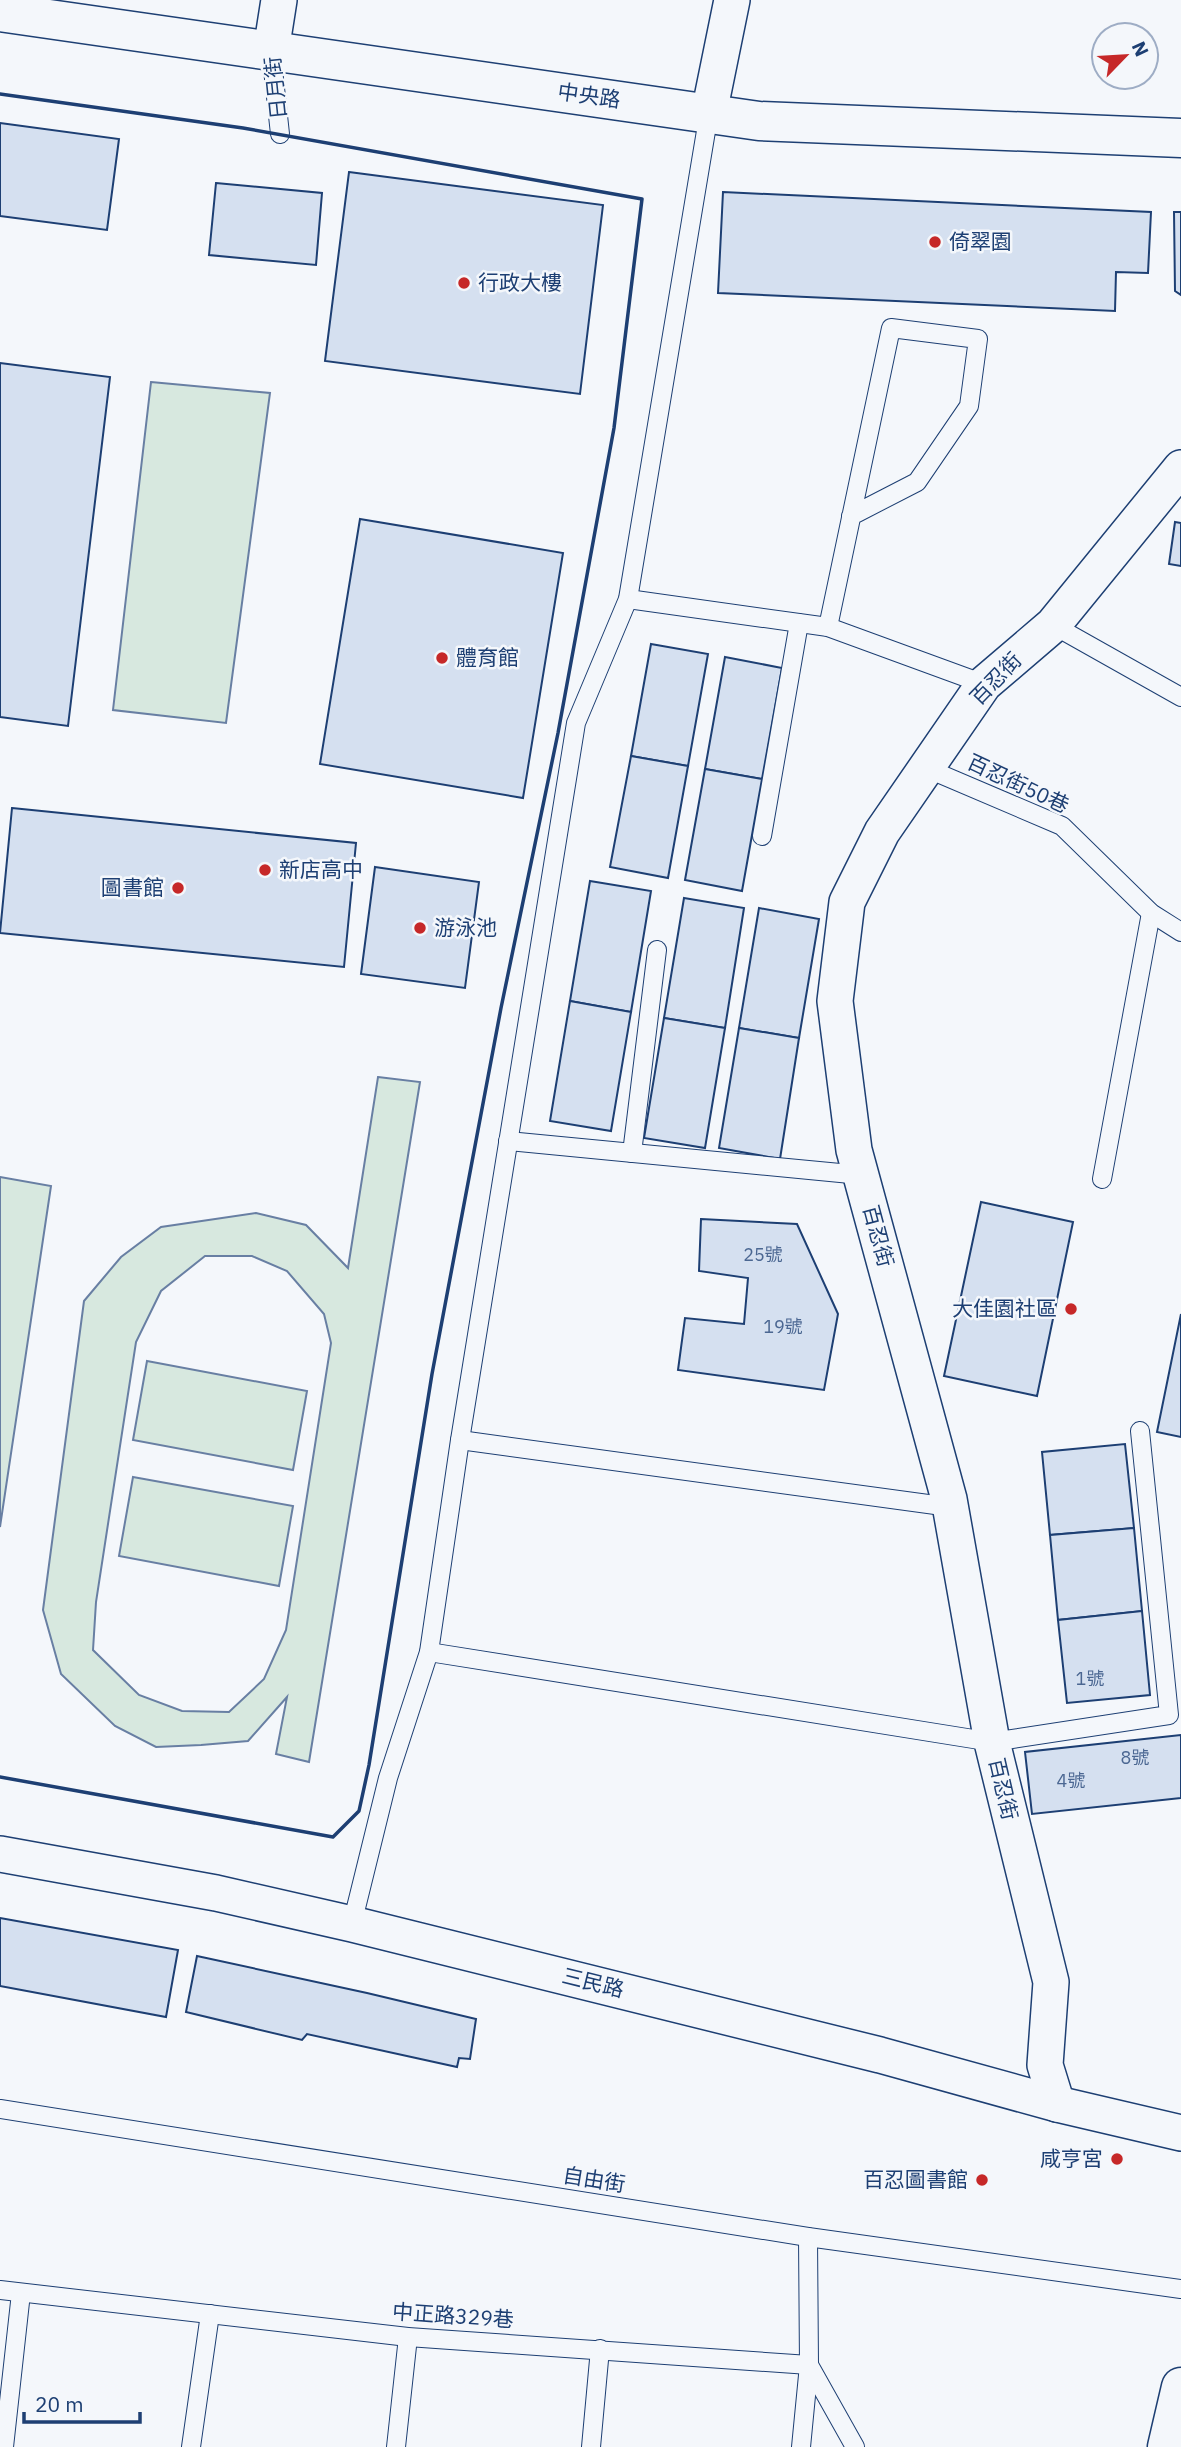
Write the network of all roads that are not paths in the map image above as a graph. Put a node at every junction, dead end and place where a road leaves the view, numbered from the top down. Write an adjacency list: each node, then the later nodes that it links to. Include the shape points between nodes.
1 (279, 0): 4 (street, 日月街)
2 (732, 0): 5 (street)
3 (0, 12): 4 (street, 中央路)
4 (271, 51): 5 (street, 中央路); 6 (lane, 日月街)
5 (709, 113): 7 (street, 中央路, via 759,121); 10 (lane)
6 (280, 134)
7 (1181, 138)
8 (1181, 468): 12 (street, 百忍街)
9 (851, 516): 9 (lane, via 891,328 978,339 969,406 917,482); 13 (lane)
10 (628, 599): 11 (lane); 21 (lane, via 576,723)
11 (799, 623): 13 (lane); 17 (lane)
12 (1053, 625): 14 (street, 百忍街); 15 (lane)
13 (828, 627): 14 (lane)
14 (984, 684): 16 (street, 百忍街)
15 (1181, 696)
16 (926, 768): 18 (lane, 百忍街50巷, via 1062,826); 23 (street, 百忍街, via 882,832 847,902 835,1001)
17 (762, 836)
18 (1151, 913): 19 (lane, 百忍街50巷); 24 (lane)
19 (1181, 932)
20 (657, 950): 22 (lane)
21 (508, 1141): 22 (lane); 26 (lane)
22 (632, 1153): 23 (lane)
23 (861, 1175): 27 (street, 百忍街)
24 (1102, 1179)
25 (1140, 1431): 29 (lane, via 1169,1715)
26 (460, 1440): 27 (lane); 28 (lane)
27 (950, 1507): 29 (street, 百忍街)
28 (429, 1652): 29 (lane); 31 (lane, via 388,1778)
29 (992, 1742): 32 (street, 百忍街, via 1051,1982 1045,2065)
30 (0, 1854): 31 (street, 三民路, via 216,1893)
31 (352, 1924): 32 (street, 三民路, via 880,2054)
32 (1057, 2104): 34 (street, 三民路)
33 (0, 2109): 35 (lane, 自由街)
34 (1181, 2133)
35 (808, 2237): 36 (lane, 自由街); 42 (lane)
36 (1181, 2289)
37 (0, 2290): 38 (lane, 中正路329巷)
38 (21, 2293): 39 (lane, 中正路329巷); 44 (lane)
39 (210, 2314): 40 (lane, 中正路329巷); 45 (lane)
40 (408, 2337): 41 (lane, 中正路329巷); 46 (lane)
41 (600, 2348): 42 (lane, 中正路329巷); 47 (lane)
42 (809, 2365): 48 (lane); 49 (lane)
43 (1181, 2387): 50 (street)
44 (4, 2447)
45 (191, 2447)
46 (396, 2447)
47 (591, 2447)
48 (801, 2447)
49 (855, 2447)
50 (1167, 2447)

